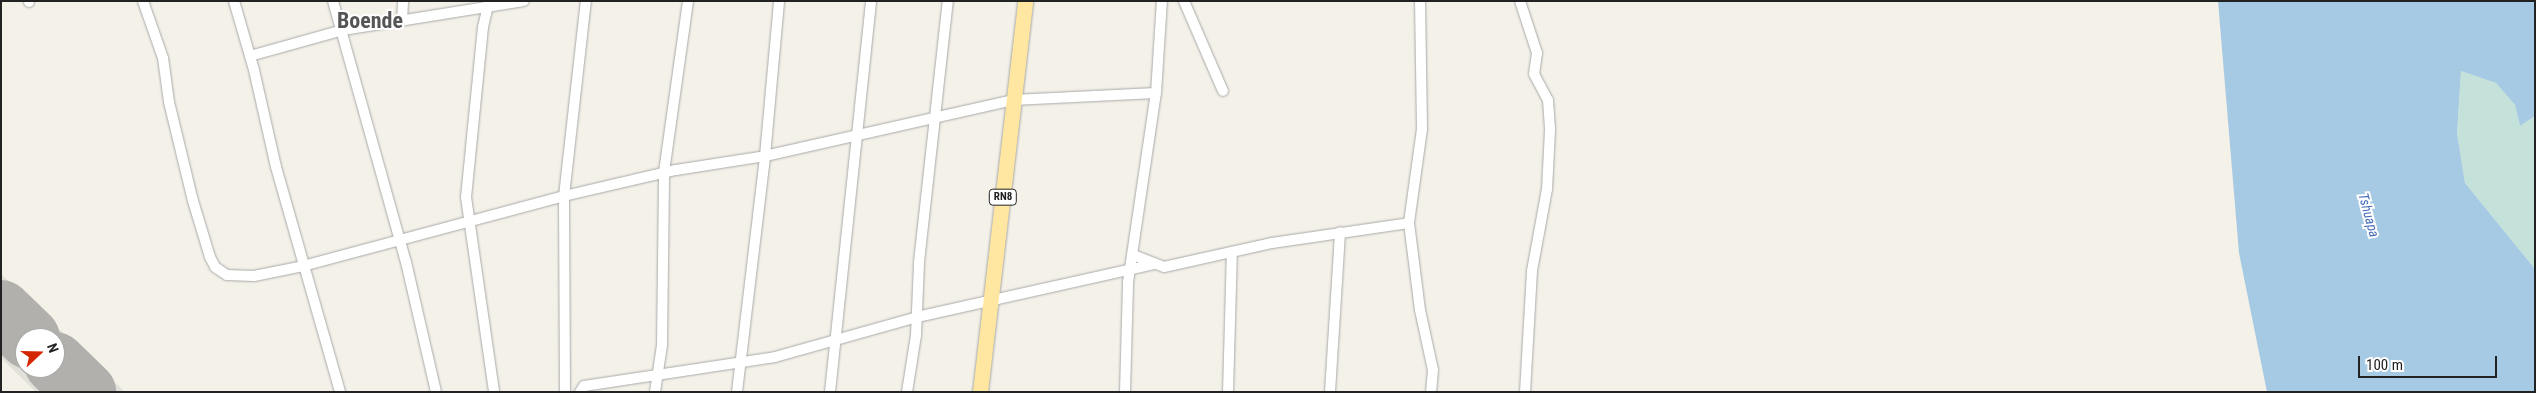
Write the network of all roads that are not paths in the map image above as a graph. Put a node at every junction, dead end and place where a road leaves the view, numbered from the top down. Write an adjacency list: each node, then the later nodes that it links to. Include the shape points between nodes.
1 (143, 1): 35 (street, via 163,58 169,102 193,201 215,267 227,275 254,276)
2 (234, 1): 19 (street)
3 (333, 1): 18 (street)
4 (403, 1): 17 (street)
5 (524, 1): 16 (street)
6 (586, 1): 27 (street)
7 (688, 1): 26 (street)
8 (779, 1): 25 (street)
9 (871, 1): 24 (street)
10 (948, 1): 23 (street)
11 (1026, 1): 22 (main road, RN8)
12 (1162, 1): 21 (street)
13 (1184, 1): 20 (street)
14 (1420, 1): 29 (street, via 1422,128)
15 (1520, 1): 56 (street, via 1537,53 1534,74 1548,100 1550,130 1546,189 1532,271)
16 (489, 5): 17 (street); 28 (street, via 466,197)
17 (402, 21): 18 (street)
18 (343, 30): 19 (street); 31 (street)
19 (250, 56): 35 (street)
20 (1223, 90)
21 (1156, 93): 22 (street); 33 (street)
22 (1013, 100): 23 (street); 37 (main road, RN8)
23 (937, 117): 24 (street); 38 (street, via 919,262)
24 (857, 136): 25 (street); 39 (street)
25 (765, 156): 26 (street); 40 (street)
26 (664, 172): 27 (street); 41 (street)
27 (564, 196): 28 (street); 45 (street)
28 (468, 222): 31 (street); 44 (street)
29 (1409, 223): 30 (street); 55 (street, via 1420,310 1433,370)
30 (1340, 232): 32 (street); 54 (street)
31 (399, 238): 35 (street); 43 (street)
32 (1232, 252): 34 (street, via 1164,267); 53 (street)
33 (1133, 255): 34 (street); 36 (street)
34 (1155, 264): 36 (street)
35 (304, 266): 42 (street)
36 (1130, 271): 37 (street); 52 (street)
37 (992, 299): 38 (street, via 964,309); 51 (main road, RN8)
38 (917, 317): 39 (street); 50 (street)
39 (836, 340): 40 (street, via 775,357); 49 (street)
40 (740, 362): 41 (street); 48 (street)
41 (658, 375): 46 (street, via 584,386); 47 (street)
42 (340, 392)
43 (436, 392)
44 (494, 392)
45 (565, 392)
46 (580, 392)
47 (655, 392)
48 (737, 392)
49 (830, 392)
50 (908, 392)
51 (980, 392)
52 (1125, 392)
53 (1228, 392)
54 (1330, 392)
55 (1431, 392)
56 (1525, 392)

